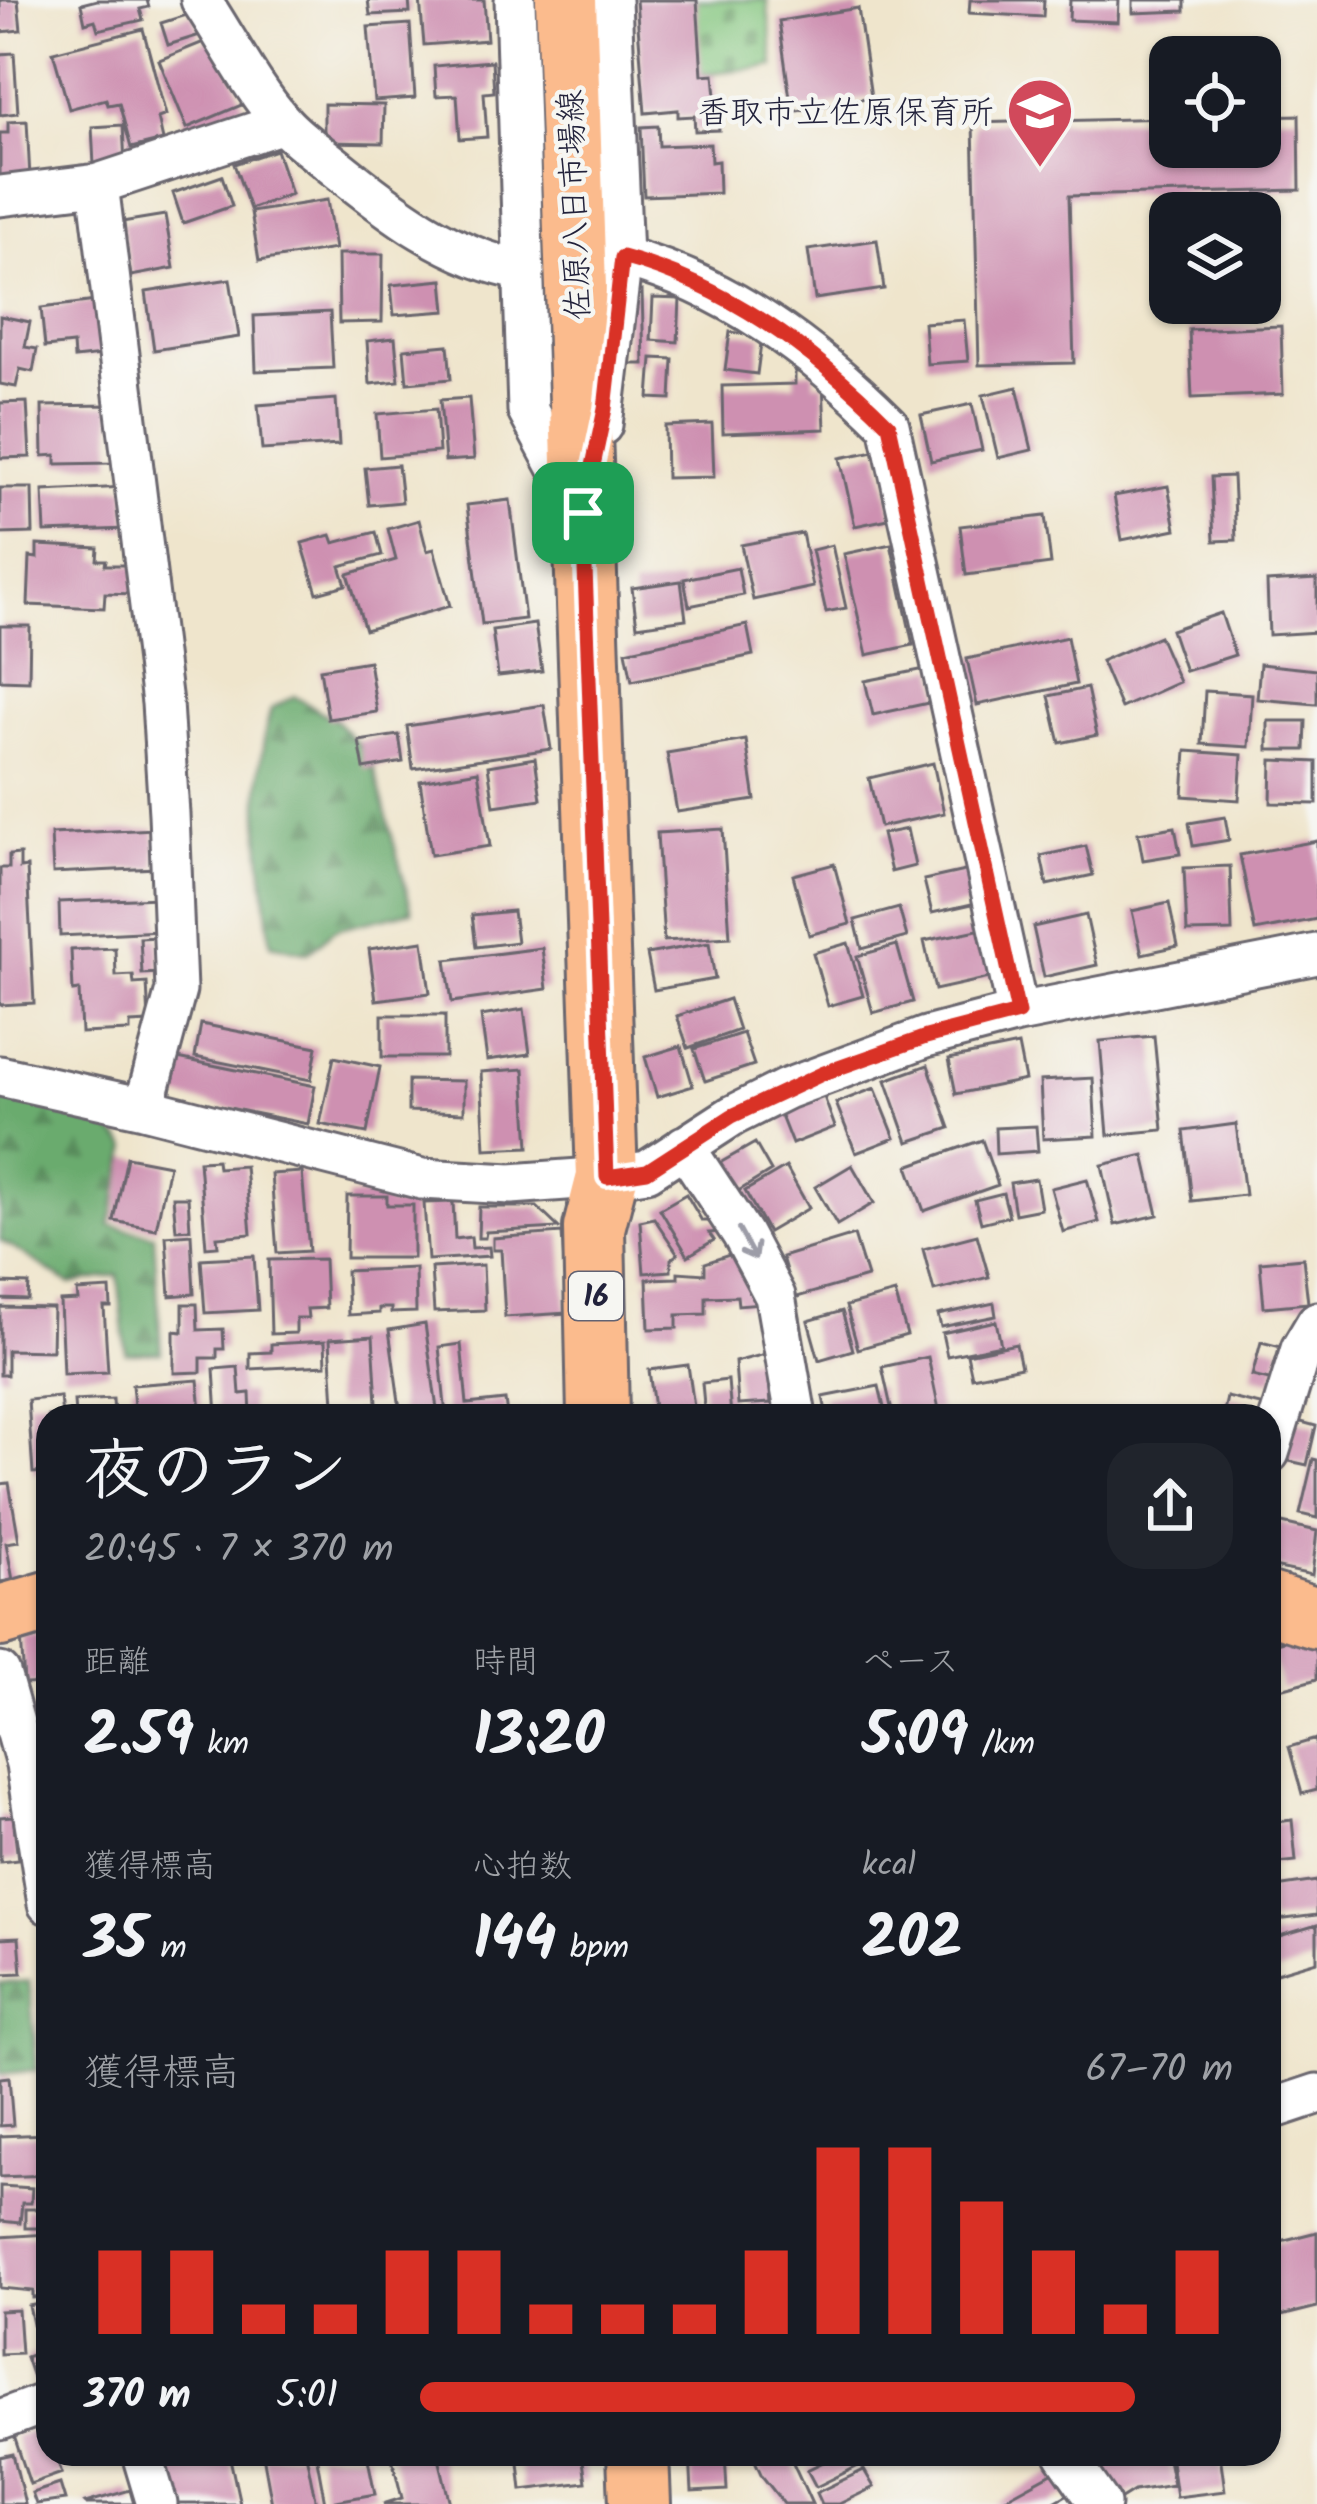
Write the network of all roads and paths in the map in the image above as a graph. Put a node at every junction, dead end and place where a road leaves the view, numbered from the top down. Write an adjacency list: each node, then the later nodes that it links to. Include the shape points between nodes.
1 (201, 0): 5 (street)
2 (515, 0): 9 (street)
3 (566, 0): 10 (main road, 佐原八日市場線 / 16)
4 (611, 0): 8 (street)
5 (283, 123): 6 (street); 9 (street, via 404,220 474,258)
6 (98, 184): 7 (street); 14 (street, via 162,703 170,836 176,990)
7 (0, 196)
8 (622, 257): 10 (street, via 605,409); 12 (street, via 703,284 835,370 889,425)
9 (525, 271): 10 (street, via 528,412)
10 (583, 513): 16 (main road, 佐原八日市場線 / 16)
11 (1317, 954): 12 (street)
12 (1018, 1013): 15 (street, via 824,1073)
13 (0, 1076): 14 (street)
14 (144, 1108): 16 (street, via 422,1179)
15 (684, 1146): 16 (street, via 647,1171); 19 (street, one-way to 19, via 775,1296)
16 (607, 1177): 18 (main road, 佐原八日市場線 / 16, via 594,1228)
17 (1317, 1322): 20 (street)
18 (598, 1404)
19 (794, 1404)
20 (1281, 1414)
21 (36, 1606): 23 (main road)
22 (1281, 1607): 24 (main road)
23 (0, 1616)
24 (1317, 1618)
25 (0, 1673): 26 (street)
26 (36, 1817)
27 (1317, 2093): 28 (street)
28 (1281, 2106)
29 (36, 2406): 30 (street)
30 (0, 2420)
31 (146, 2466): 34 (street)
32 (638, 2466): 35 (main road)
33 (1073, 2466): 36 (street)
34 (157, 2504)
35 (640, 2504)
36 (1100, 2504)

